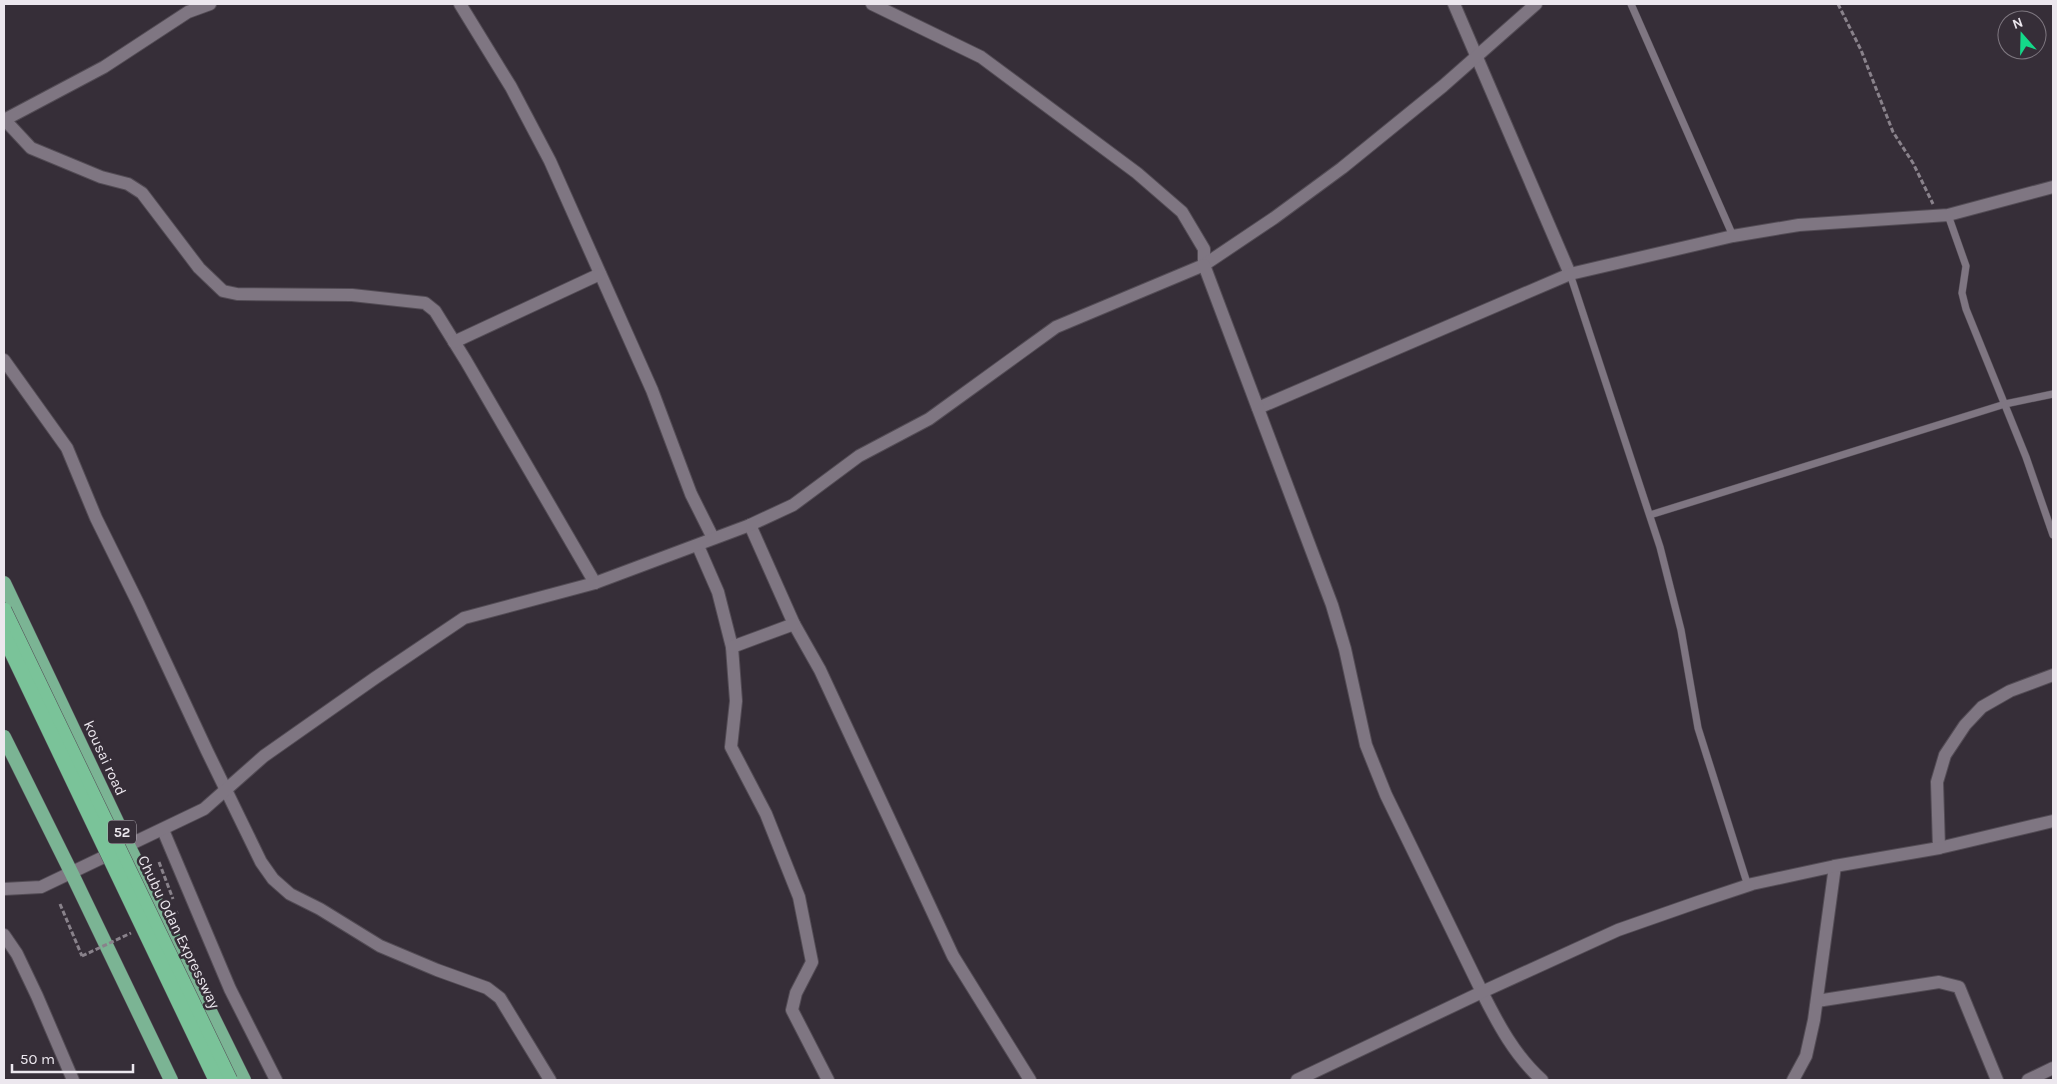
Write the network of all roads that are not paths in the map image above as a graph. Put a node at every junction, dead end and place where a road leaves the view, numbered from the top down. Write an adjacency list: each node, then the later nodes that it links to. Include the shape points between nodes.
1 (210, 4): 8 (street, via 188,12 104,67)
2 (460, 4): 13 (street, via 511,87 550,161)
3 (872, 4): 12 (street, via 981,57 1136,173 1182,212 1204,248)
4 (1454, 4): 7 (street)
5 (1536, 4): 7 (street)
6 (1631, 4): 11 (lane)
7 (1477, 55): 12 (street, via 1342,168); 14 (street)
8 (4, 119): 15 (street, via 31,148 101,177 128,184 142,193 199,268 223,291 238,294 352,295 425,303 435,311)
9 (2053, 187): 10 (street)
10 (1944, 215): 11 (street, via 1799,225); 18 (lane, via 1966,266 1962,293 1966,309)
11 (1733, 236): 14 (street)
12 (1204, 265): 19 (street); 21 (street, via 1056,327 928,419 859,456 793,505)
13 (600, 274): 15 (street); 23 (street, via 652,390 691,494)
14 (1570, 274): 19 (street); 20 (lane)
15 (454, 342): 26 (street)
16 (4, 360): 33 (street, via 67,448 96,518)
17 (2053, 394): 18 (lane)
18 (2005, 404): 20 (lane); 22 (lane)
19 (1258, 408): 43 (street, via 1332,605 1366,745 1386,795)
20 (1650, 515): 40 (lane, via 1681,630 1698,728)
21 (750, 525): 23 (street); 28 (street)
22 (2053, 535)
23 (713, 538): 24 (street)
24 (698, 546): 26 (street); 30 (street, via 718,592)
25 (4, 583): 36 (highway, kousai road / 52)
26 (595, 583): 33 (street, via 464,618 264,756)
27 (4, 610): 49 (highway, Chubu Odan Expressway, bridge)
28 (794, 624): 30 (street); 54 (street, via 820,670 953,956)
29 (4, 636): 48 (highway, Chubu Odan Expressway, bridge)
30 (732, 647): 53 (street, via 736,701 732,747 766,814 799,897 812,962 796,993 792,1010)
31 (2053, 675): 37 (street, via 2010,691 1982,707 1945,755 1937,782)
32 (4, 737): 39 (highway)
33 (227, 790): 35 (street, via 204,809); 52 (street, via 273,880 290,894 380,946 487,988 500,998)
34 (2053, 821): 37 (street)
35 (162, 830): 36 (street); 51 (street, via 230,989)
36 (128, 845): 39 (street); 50 (highway, kousai road / 52)
37 (1939, 848): 38 (street)
38 (1835, 866): 40 (street); 44 (street)
39 (72, 874): 41 (street, via 42,887); 47 (highway)
40 (1748, 886): 43 (street, via 1618,930)
41 (4, 889)
42 (4, 935): 46 (street, via 37,996)
43 (1482, 992): 55 (street); 56 (street, via 1502,1031 1526,1066)
44 (1816, 1001): 57 (street, via 1806,1056); 58 (street, via 1939,982 1959,987)
45 (2053, 1068): 59 (street)
46 (73, 1080)
47 (171, 1080)
48 (216, 1080)
49 (230, 1080)
50 (244, 1080)
51 (276, 1080)
52 (550, 1080)
53 (828, 1080)
54 (1030, 1080)
55 (1297, 1080)
56 (1542, 1080)
57 (1793, 1080)
58 (1997, 1080)
59 (2028, 1080)

